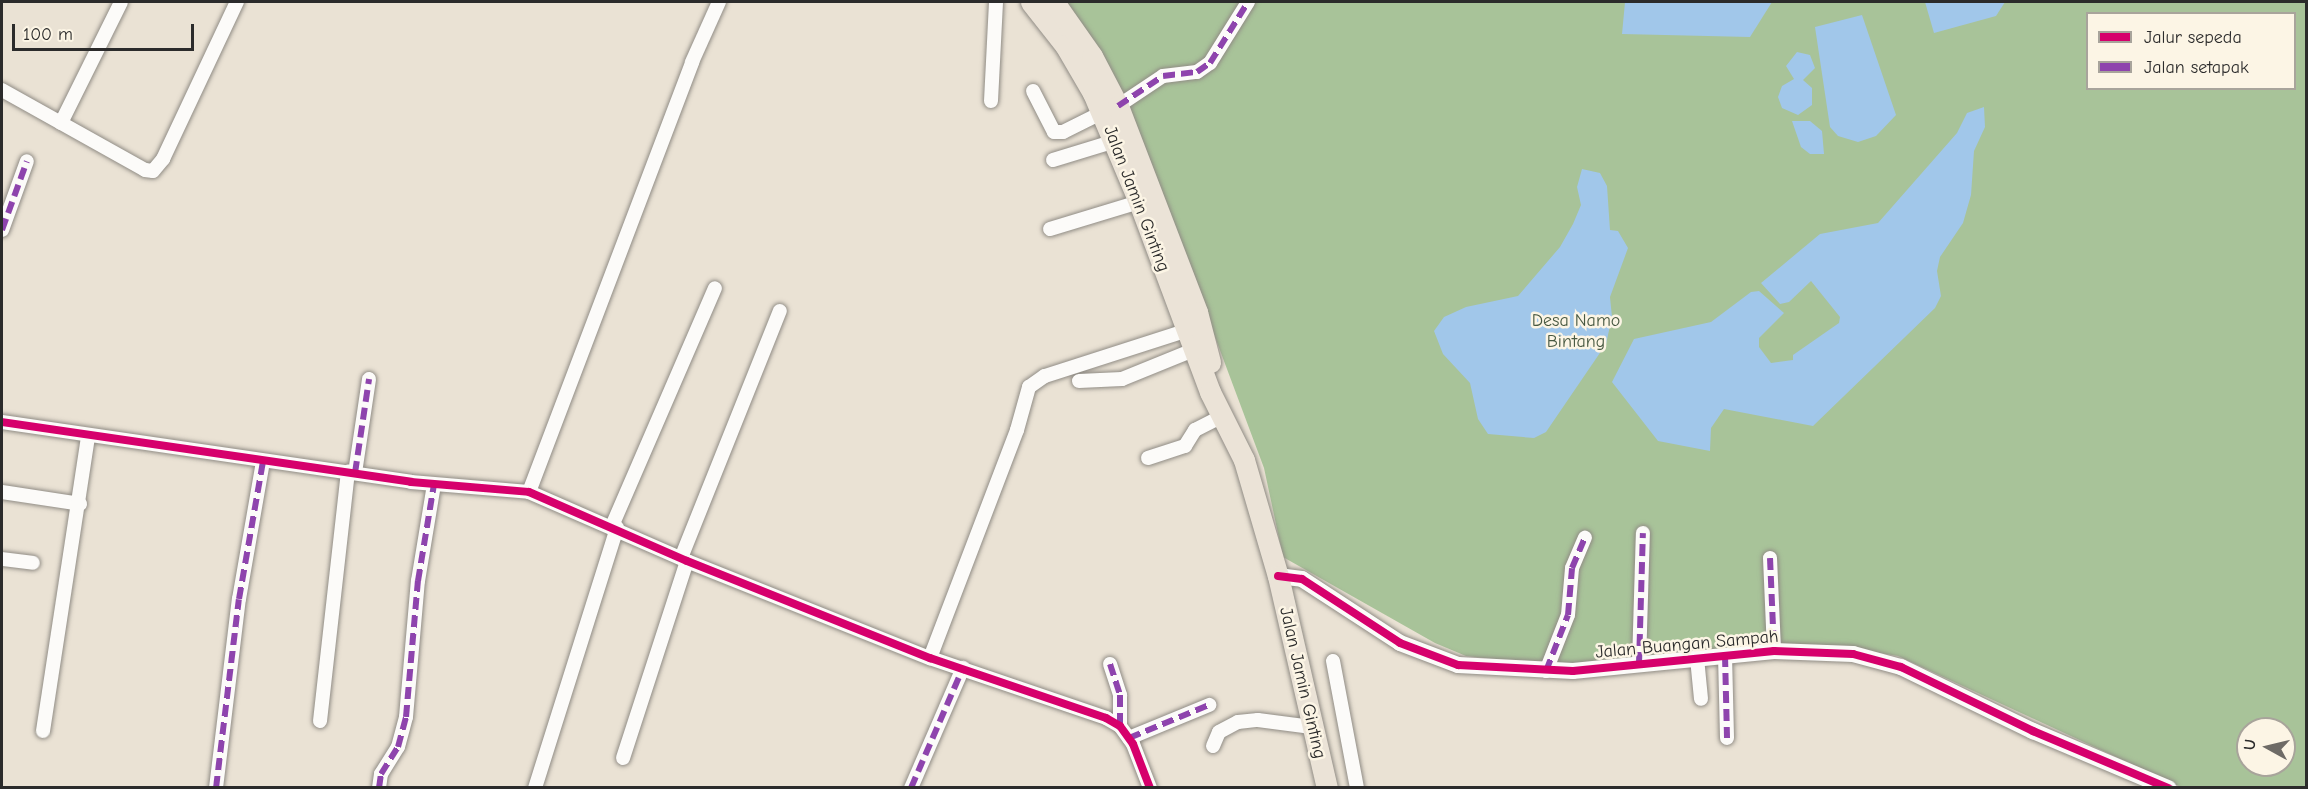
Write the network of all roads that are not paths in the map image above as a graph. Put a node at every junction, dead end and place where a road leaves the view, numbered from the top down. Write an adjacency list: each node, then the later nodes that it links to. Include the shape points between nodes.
1 (121, 2): 12 (street)
2 (237, 2): 12 (street, via 156,169 145,170)
3 (719, 2): 32 (street, via 692,62)
4 (996, 2): 10 (street)
5 (1032, 2): 11 (highway, Jalan Jamin Ginting)
6 (1054, 2): 11 (highway, Jalan Jamin Ginting, via 1092,56)
7 (1248, 2): 11 (street, via 1210,63 1197,72 1162,76)
8 (2, 90): 12 (street)
9 (1033, 91): 11 (street, via 1054,132 1063,132)
10 (991, 101)
11 (1110, 110): 13 (highway, Jalan Jamin Ginting); 21 (highway, Jalan Jamin Ginting, via 1166,226)
12 (61, 123)
13 (1115, 141): 14 (street); 16 (highway, Jalan Jamin Ginting)
14 (1053, 160)
15 (27, 161): 18 (street)
16 (1140, 202): 17 (street); 21 (highway, Jalan Jamin Ginting)
17 (1050, 229)
18 (2, 230)
19 (715, 288): 34 (street)
20 (780, 310): 39 (street)
21 (1194, 342): 23 (street, via 1122,379); 24 (highway, Jalan Jamin Ginting); 44 (street, via 1045,376 1029,387 1017,430)
22 (369, 379): 29 (street)
23 (1079, 381)
24 (1222, 411): 27 (street, via 1195,430 1185,446); 41 (highway, Jalan Jamin Ginting, via 1244,460)
25 (2, 422): 26 (street)
26 (88, 438): 28 (street); 33 (street)
27 (1148, 458)
28 (262, 461): 29 (street); 61 (street, via 239,599)
29 (352, 473): 30 (street); 53 (street)
30 (434, 484): 32 (street); 62 (street, via 418,581 406,717 398,747 381,774)
31 (2, 492): 33 (street)
32 (529, 492): 34 (street)
33 (80, 504): 56 (street)
34 (615, 527): 39 (street); 63 (street)
35 (1643, 533): 48 (street)
36 (1585, 538): 50 (street, via 1572,568 1568,615)
37 (1770, 558): 42 (street)
38 (2, 559): 40 (street)
39 (684, 559): 44 (street); 60 (street)
40 (33, 563)
41 (1278, 576): 50 (street, Jalan Buangan Sampah, via 1302,579 1400,643 1427,656 1458,665); 55 (highway, Jalan Jamin Ginting)
42 (1774, 651): 43 (street, Jalan Buangan Sampah); 68 (street, Jalan Buangan Sampah, via 1853,654 1901,667 2033,731)
43 (1725, 656): 45 (street, Jalan Buangan Sampah); 58 (street)
44 (930, 658): 49 (street)
45 (1697, 658): 48 (street, Jalan Buangan Sampah); 51 (street)
46 (1333, 661): 67 (street)
47 (1110, 664): 54 (street, via 1120,695)
48 (1640, 664): 50 (street, Jalan Buangan Sampah)
49 (963, 668): 54 (street); 64 (street)
50 (1546, 671)
51 (1701, 699)
52 (1209, 705): 57 (street)
53 (320, 721)
54 (1119, 726): 57 (street)
55 (1312, 728): 59 (street, via 1258,720 1238,722 1220,732); 66 (highway, Jalan Jamin Ginting)
56 (44, 731)
57 (1130, 738): 65 (street)
58 (1727, 738)
59 (1213, 746)
60 (623, 758)
61 (216, 788)
62 (379, 788)
63 (535, 788)
64 (911, 788)
65 (1150, 788)
66 (1327, 788)
67 (1357, 788)
68 (2168, 788)

